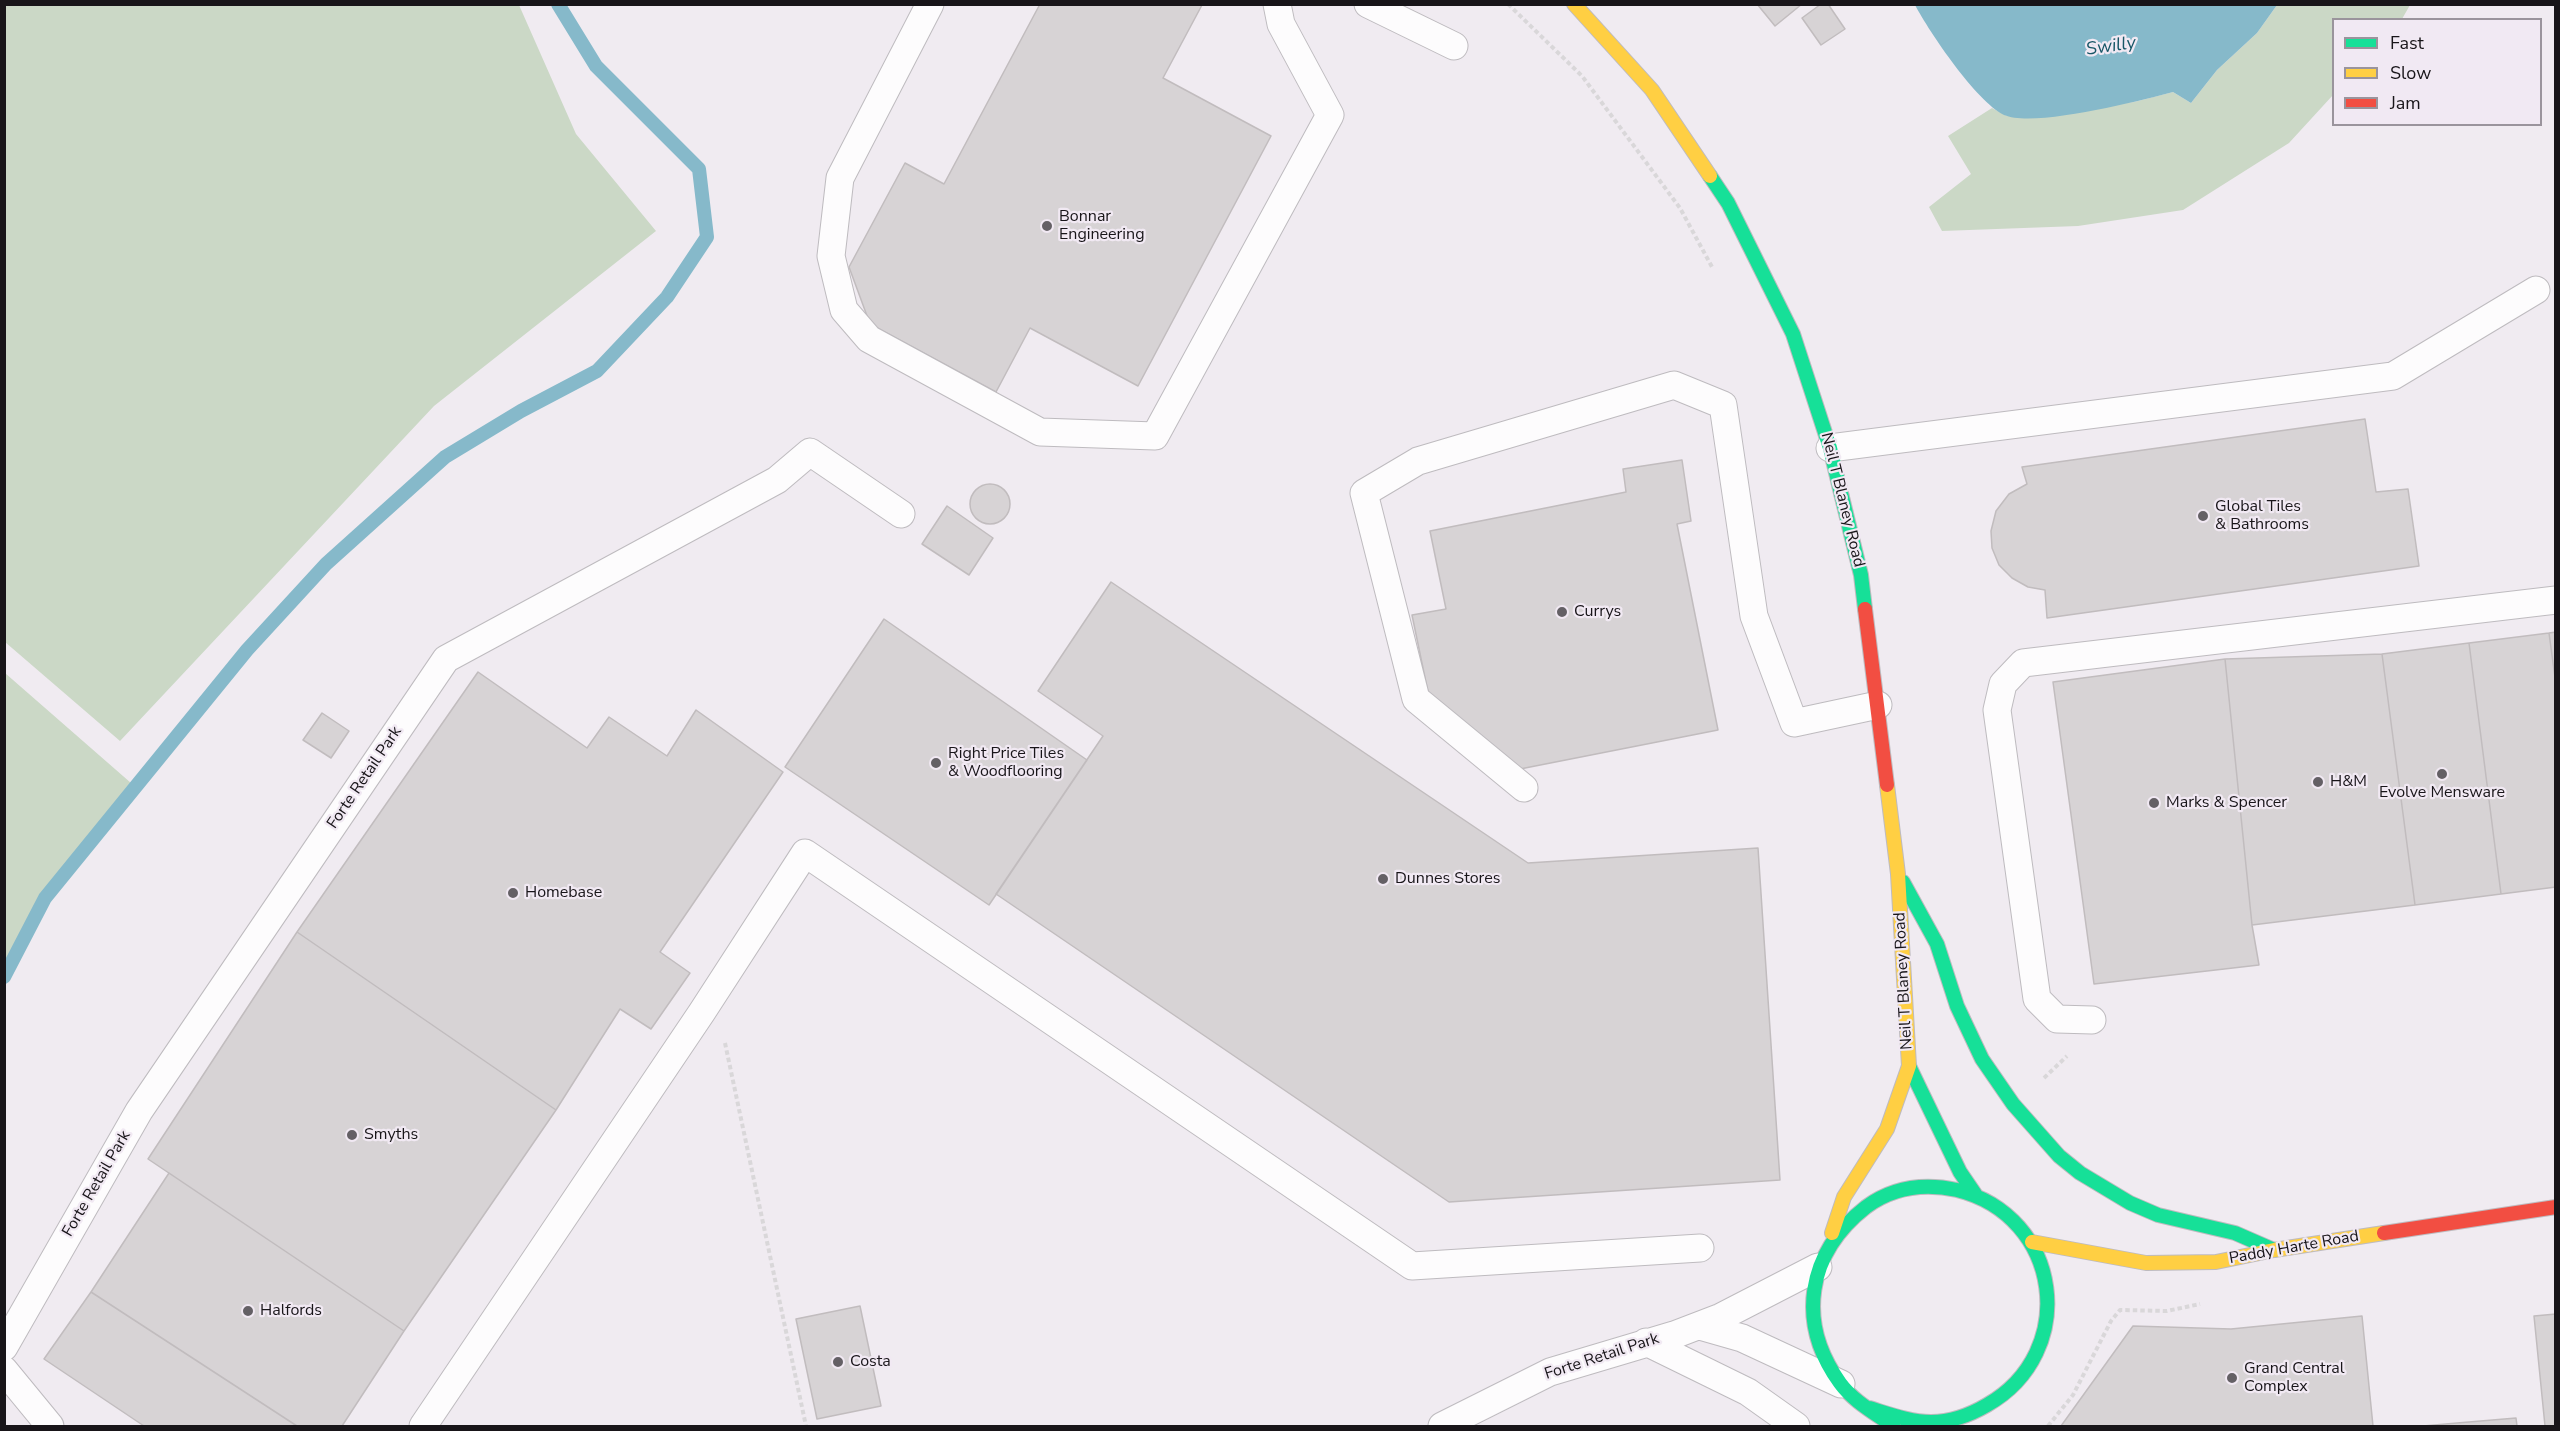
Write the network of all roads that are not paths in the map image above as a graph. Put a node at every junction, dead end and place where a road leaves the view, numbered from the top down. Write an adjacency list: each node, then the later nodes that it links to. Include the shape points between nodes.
1 (930, 4): 2 (lane, via 840,178 831,256 844,310 869,339 1040,432 1155,436 1330,115 1281,24)
2 (1277, 4)
3 (1368, 4): 5 (lane)
4 (1574, 4): 7 (main road, Neil T Blaney Road, via 1652,90 1728,204 1793,334)
5 (1454, 46)
6 (2536, 290): 7 (lane, via 2393,376)
7 (1830, 448): 10 (main road, Neil T Blaney Road, via 1861,575)
8 (901, 514): 24 (lane, Forte Retail Park, via 810,452 777,480 446,659 139,1111)
9 (2556, 600): 13 (lane, via 2023,663 2003,684 1997,710 2037,999 2057,1019)
10 (1878, 705): 11 (lane, via 1794,723 1754,616 1723,405 1674,385 1418,461 1364,493 1416,699); 12 (main road, Neil T Blaney Road)
11 (1524, 789)
12 (1898, 874): 14 (main road, Neil T Blaney Road); 20 (main road, via 1937,944 1957,1006 1982,1059 2013,1104 2052,1149 2080,1173 2130,1203 2158,1215 2235,1233)
13 (2092, 1020)
14 (1909, 1066): 15 (main road, Neil T Blaney Road, via 1960,1172); 17 (main road, Neil T Blaney Road, via 1886,1129 1847,1188)
15 (1975, 1194): 17 (main road, via 1936,1186 1903,1189 1873,1200); 18 (main road, via 2004,1211)
16 (2556, 1206): 20 (main road, Paddy Harte Road)
17 (1830, 1241): 21 (main road)
18 (2032, 1242): 20 (main road, Paddy Harte Road, via 2146,1263 2216,1262); 27 (main road, via 2049,1298 2047,1323 2037,1356 2020,1381 1993,1404 1961,1418 1928,1422)
19 (1700, 1248): 29 (lane, via 1412,1266 805,854)
20 (2274, 1250)
21 (1818, 1267): 22 (lane, Forte Retail Park); 26 (main road, via 1814,1322 1824,1354)
22 (1700, 1326): 23 (lane, Forte Retail Park); 26 (lane, via 1742,1338)
23 (1646, 1342): 30 (lane, Forte Retail Park, via 1550,1372); 31 (lane, via 1748,1392)
24 (4, 1347)
25 (4, 1370): 28 (lane)
26 (1841, 1384): 27 (main road)
27 (1869, 1408): 32 (main road)
28 (50, 1426)
29 (423, 1426)
30 (1442, 1426)
31 (1796, 1426)
32 (1893, 1426)

